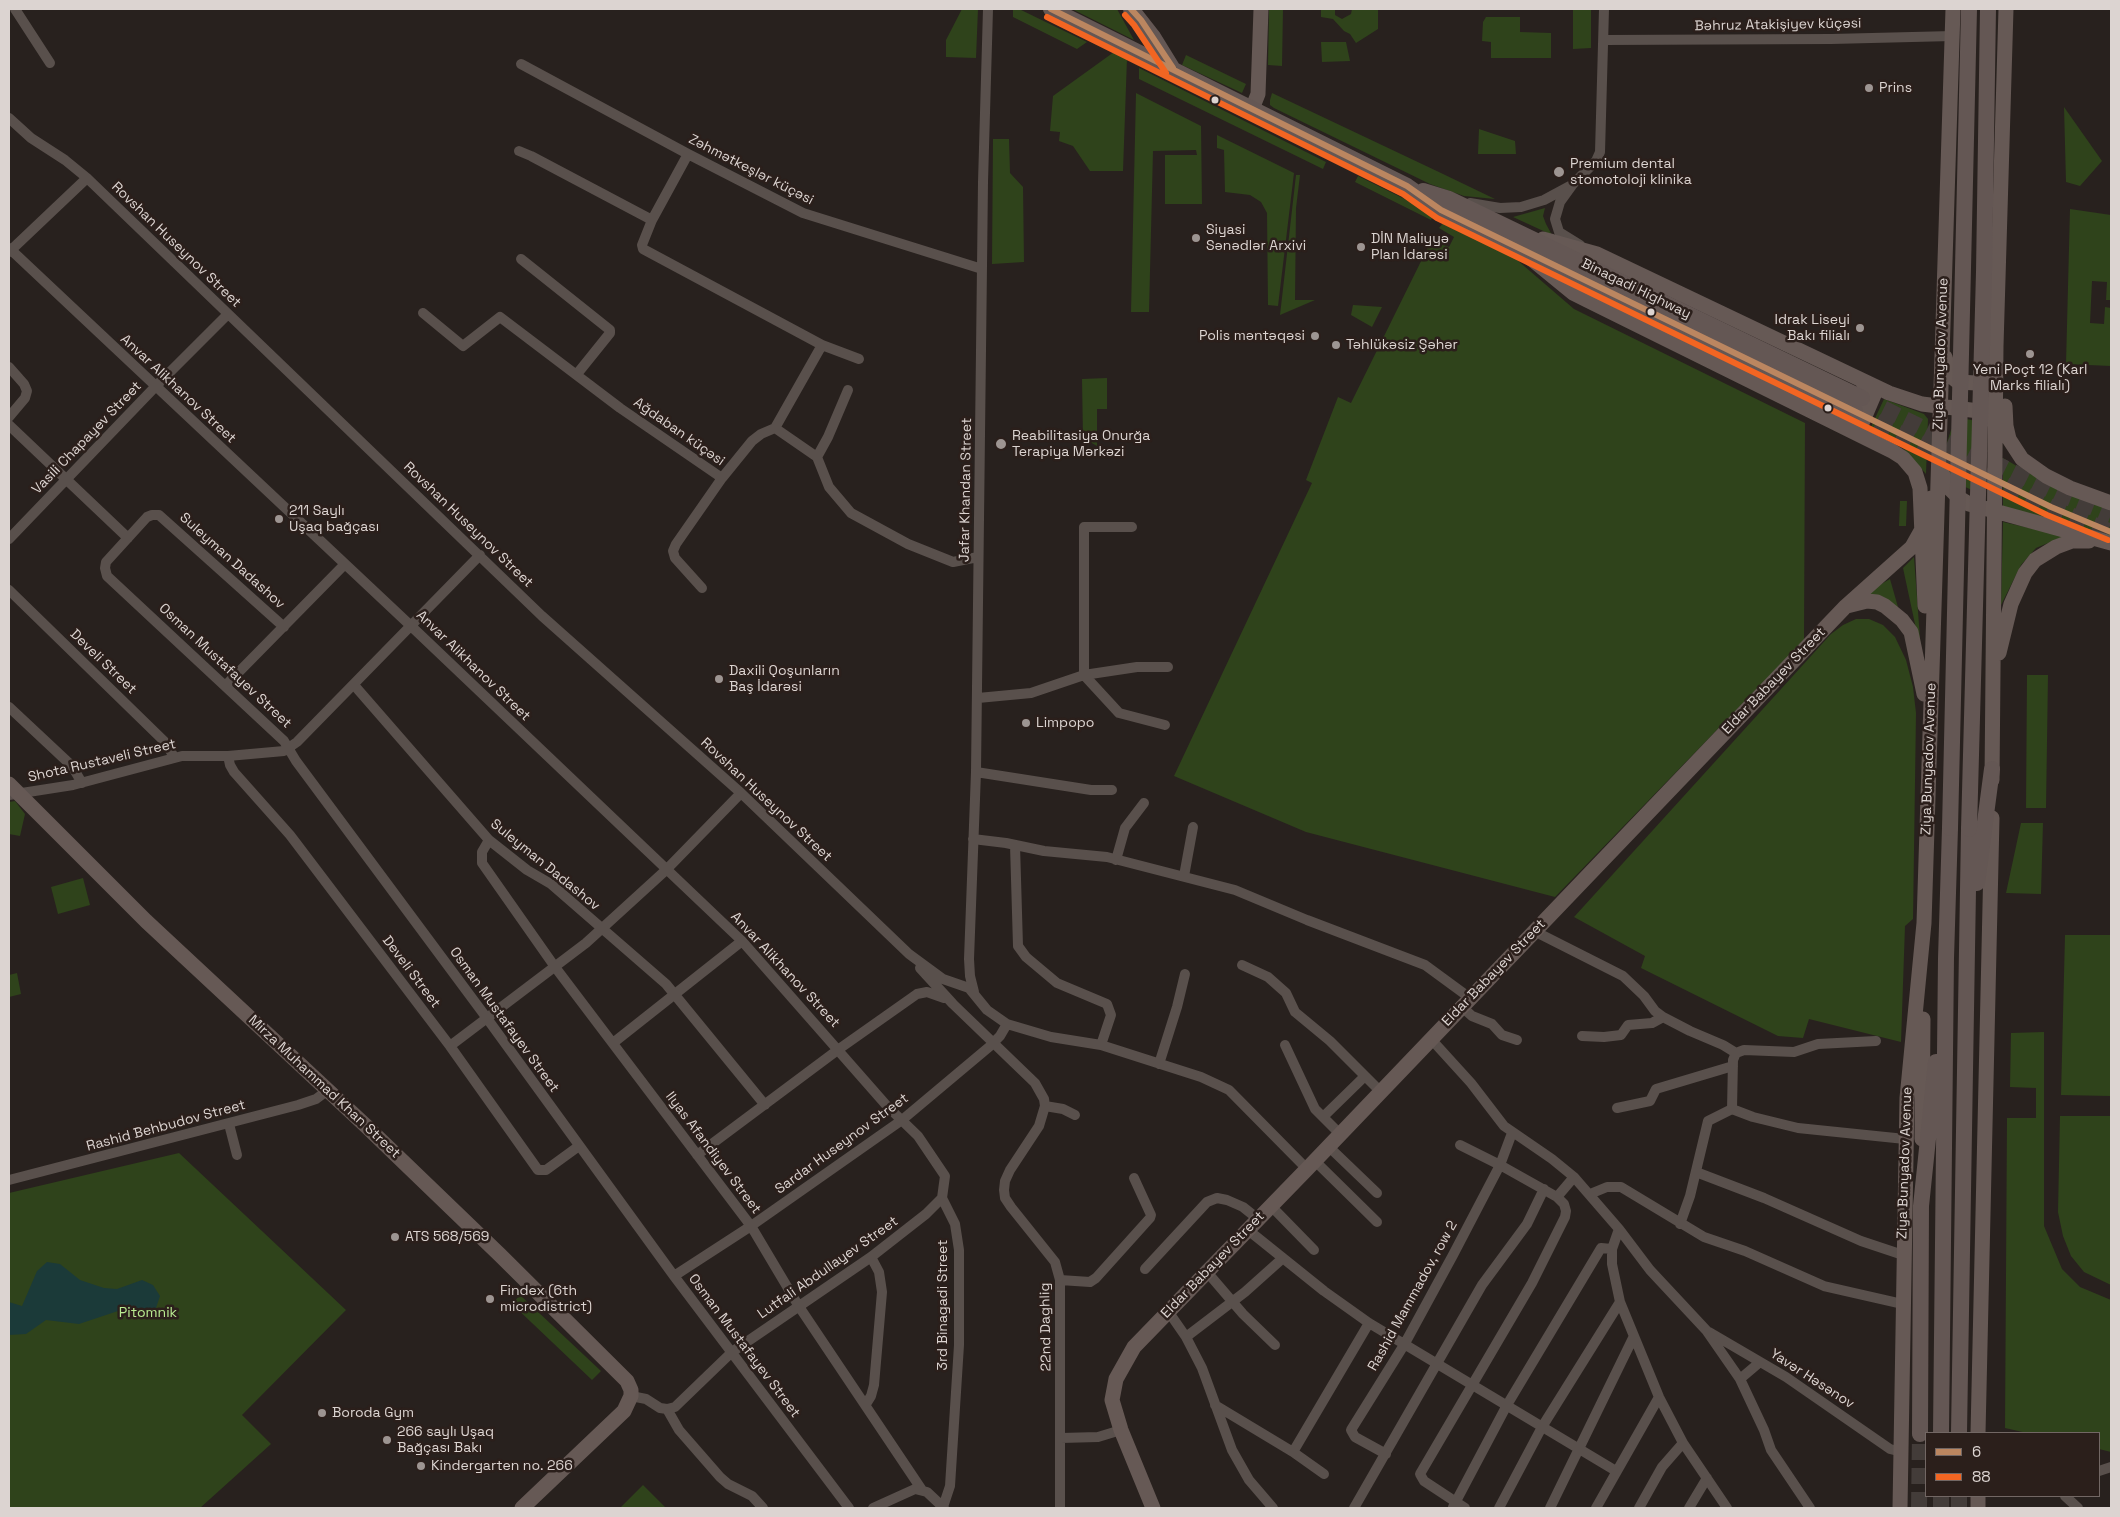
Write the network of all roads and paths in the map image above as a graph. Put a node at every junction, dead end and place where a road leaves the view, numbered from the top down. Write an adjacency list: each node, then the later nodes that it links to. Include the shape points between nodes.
1 (15, 9): 13 (street)
2 (1051, 9): 15 (main road, Binagadi Highway)
3 (1131, 9): 15 (main road)
4 (1261, 9): 16 (main road, via 1258,94)
5 (1604, 9): 12 (street)
6 (1953, 9): 11 (main road, Ziya Bunyadov Avenue)
7 (1970, 9): 102 (main road, Ziya Bunyadov Avenue, bridge)
8 (1988, 9): 103 (main road, bridge)
9 (2006, 9): 34 (main road)
10 (988, 10): 29 (street, Jafar Khandan Street)
11 (1952, 36): 12 (street, Bəhruz Atakişiyev küçəsi); 32 (main road, Ziya Bunyadov Avenue)
12 (1604, 40): 21 (street, via 1600,152 1596,161)
13 (50, 63)
14 (521, 64): 19 (street, Zəhmətkeşlər küçəsi)
15 (1174, 71): 16 (main road, Binagadi Highway)
16 (1252, 109): 22 (main road, Binagadi Highway)
17 (9, 118): 20 (street, Rovshan Huseynov Street)
18 (519, 151): 24 (street)
19 (688, 154): 24 (street); 29 (street, Zəhmətkeşlər küçəsi, via 803,213)
20 (87, 178): 26 (street); 31 (street, Rovshan Huseynov Street)
21 (1573, 184): 23 (street, via 1544,200 1521,207 1500,208); 27 (street, via 1560,202 1555,224 1564,236)
22 (1407, 186): 23 (main road, Binagadi Highway); 25 (main road, Binagadi Highway, via 1441,210)
23 (1449, 199): 25 (main road, Binagadi Highway)
24 (652, 220): 33 (street, via 643,249)
25 (1519, 240): 27 (main road); 41 (main road, Binagadi Highway); 45 (main road, via 1574,293 1586,300)
26 (10, 250): 39 (street, Anvar Alikhanov Street)
27 (1597, 254): 38 (main road)
28 (521, 259): 37 (street, via 610,330)
29 (982, 269): 63 (street, Jafar Khandan Street)
30 (423, 313): 37 (street, Ağdaban küçəsi, via 463,346 500,317)
31 (228, 314): 39 (street, Vasili Chapayev Street); 62 (street, Rovshan Huseynov Street)
32 (1942, 336): 34 (main road, via 1948,368 1953,378 1963,383 1983,380 1993,363); 42 (main road, Ziya Bunyadov Avenue)
33 (822, 345): 35 (street); 47 (street)
34 (1996, 346): 48 (main road); 55 (main road, via 2004,376 2006,426 2018,454 2046,476)
35 (859, 359)
36 (9, 367): 44 (street, via 27,391)
37 (577, 374): 53 (street, Ağdaban küçəsi, via 620,408)
38 (1856, 378): 42 (main road, via 1902,398); 45 (main road, via 1872,389 1874,395 1862,423 1856,426)
39 (155, 387): 52 (street, Vasili Chapayev Street); 64 (street, Anvar Alikhanov Street)
40 (848, 390): 50 (street)
41 (1858, 404)
42 (1940, 407): 43 (main road); 49 (main road, Ziya Bunyadov Avenue)
43 (1964, 408): 48 (main road, via 1979,411 1988,419); 49 (main road, via 1946,421)
44 (9, 417)
45 (1834, 421): 58 (main road, via 1892,451 1910,465 1920,488)
46 (9, 425): 52 (street)
47 (776, 428): 50 (street); 53 (street, Ağdaban küçəsi, via 752,441)
48 (1995, 452): 51 (main road)
49 (1938, 455): 54 (main road, via 1943,479); 58 (main road, Eldar Babayev Street); 79 (main road, Ziya Bunyadov Avenue)
50 (817, 457): 63 (street, via 829,487 851,513 908,544 952,562)
51 (1995, 475): 54 (main road, via 1990,494 1983,500); 56 (main road)
52 (66, 478): 59 (street); 60 (street, Vasili Chapayev Street)
53 (722, 478): 66 (street, via 673,551 675,558)
54 (1953, 493): 56 (main road, via 1969,504)
55 (2111, 503)
56 (1995, 512): 61 (main road); 75 (main road)
57 (1132, 527): 72 (street, via 1084,527)
58 (1922, 531): 68 (main road, Eldar Babayev Street, via 1912,547); 79 (main road)
59 (128, 538): 65 (street, Suleyman Dadashov, via 106,562); 70 (street, Suleyman Dadashov, via 147,517 159,515)
60 (9, 539)
61 (2111, 543): 75 (main road, via 2080,540 2065,543 2045,553 2030,567 2011,604)
62 (480, 555): 69 (street, Shota Rustaveli Street); 88 (street, Rovshan Huseynov Street, via 542,616)
63 (978, 558): 76 (street, Jafar Khandan Street)
64 (345, 564): 69 (street, Anvar Alikhanov Street); 70 (street)
65 (107, 576): 73 (street, Osman Mustafayev Street)
66 (702, 588)
67 (9, 590): 82 (street, Develi Street, via 166,743)
68 (1846, 606): 79 (main road, via 1877,602 1895,613 1911,632); 99 (main road, Eldar Babayev Street)
69 (411, 626): 74 (street, Shota Rustaveli Street); 95 (street, Anvar Alikhanov Street)
70 (284, 627): 73 (street)
71 (1168, 667): 72 (street, via 1137,667)
72 (1084, 675): 76 (street, via 1031,693); 78 (street, via 1119,713)
73 (226, 685): 80 (street, Osman Mustafayev Street, via 278,734)
74 (354, 685): 80 (street, Shota Rustaveli Street); 92 (street, Suleyman Dadashov)
75 (1992, 692): 83 (main road)
76 (978, 698): 84 (street, Jafar Khandan Street)
77 (9, 707): 85 (street, via 72,766)
78 (1166, 725)
79 (1930, 730): 97 (main road, Ziya Bunyadov Avenue)
80 (288, 748): 81 (street, Shota Rustaveli Street, via 272,753); 113 (street, Osman Mustafayev Street)
81 (228, 756): 82 (street, Shota Rustaveli Street); 124 (street, Develi Street, via 234,772 290,835)
82 (174, 757): 85 (street, Shota Rustaveli Street)
83 (1992, 768): 103 (main road); 201 (main road)
84 (976, 772): 86 (street, via 1091,790); 91 (street, Jafar Khandan Street)
85 (82, 783): 87 (street, Shota Rustaveli Street)
86 (1112, 790)
87 (12, 791): 130 (main road, Mirza Muhammad Khan Street)
88 (741, 793): 95 (street); 101 (street, Rovshan Huseynov Street)
89 (1144, 803): 94 (street, via 1125,828)
90 (1193, 827): 96 (street)
91 (973, 839): 93 (street); 106 (street, Jafar Khandan Street)
92 (489, 840): 98 (street, Suleyman Dadashov, via 551,884); 105 (street, Ilyas Afandiyev Street, via 482,852 482,863)
93 (1015, 845): 94 (street); 122 (street, via 1018,946 1057,983 1107,1004 1111,1015)
94 (1116, 860): 96 (street)
95 (666, 870): 98 (street); 100 (street, Anvar Alikhanov Street)
96 (1184, 876): 111 (street, via 1249,895 1432,968)
97 (1924, 923): 142 (main road, Ziya Bunyadov Avenue, via 1906,1098); 160 (main road)
98 (602, 929): 105 (street); 110 (street, Suleyman Dadashov)
99 (1534, 931): 111 (main road, Eldar Babayev Street); 114 (street, via 1623,976)
100 (742, 941): 110 (street); 125 (street, Anvar Alikhanov Street)
101 (909, 954): 108 (street); 112 (street)
102 (1946, 958): 160 (main road, Ziya Bunyadov Avenue); 199 (main road, Ziya Bunyadov Avenue)
103 (1967, 960): 200 (main road)
104 (1242, 965): 129 (street, via 1268,977 1286,993 1295,1012 1330,1040)
105 (555, 967): 113 (street); 120 (street, Ilyas Afandiyev Street)
106 (969, 968): 108 (street); 109 (street, Jafar Khandan Street)
107 (1185, 974): 127 (street)
108 (955, 984): 109 (street); 112 (street, via 949,994)
109 (974, 992): 115 (street, via 988,1010)
110 (674, 993): 120 (street); 132 (street, Suleyman Dadashov)
111 (1466, 1002): 117 (main road, Eldar Babayev Street); 118 (street, via 1472,1016 1492,1024 1502,1035)
112 (953, 1004): 121 (street); 125 (street, via 938,995 922,992)
113 (486, 1017): 124 (street); 143 (street, Osman Mustafayev Street)
114 (1663, 1017): 116 (street, via 1652,1023 1628,1025 1621,1034); 126 (street)
115 (1012, 1026): 121 (street, Sardar Huseynov Street); 122 (street, via 1050,1037)
116 (1582, 1036)
117 (1431, 1039): 131 (main road, Eldar Babayev Street); 140 (street)
118 (1517, 1040)
119 (1876, 1041): 126 (street, via 1818,1044 1794,1052 1744,1050)
120 (613, 1043): 147 (street, Ilyas Afandiyev Street)
121 (994, 1043): 133 (street, via 1034,1083); 138 (street, Sardar Huseynov Street)
122 (1101, 1045): 127 (street)
123 (1285, 1045): 137 (street, via 1315,1109)
124 (450, 1046): 143 (street, Develi Street, via 538,1170 546,1170)
125 (839, 1049): 132 (street); 138 (street, Anvar Alikhanov Street)
126 (1736, 1053): 128 (street)
127 (1160, 1064): 148 (street, via 1229,1090)
128 (1733, 1066): 134 (street, via 1656,1089 1650,1102); 135 (street)
129 (1365, 1076): 131 (street); 137 (street)
130 (328, 1090): 139 (street, Rashid Behbudov Street, via 316,1099); 191 (main road, Mirza Muhammad Khan Street, via 627,1381)
131 (1380, 1091): 141 (main road, Eldar Babayev Street)
132 (765, 1105): 147 (street)
133 (1045, 1106): 136 (street, via 1063,1108); 174 (street, 22nd Daghlig, via 1039,1126 1010,1170 1004,1190 1011,1207 1055,1262)
134 (1617, 1108)
135 (1732, 1109): 142 (street, via 1798,1128); 150 (street, via 1708,1121)
136 (1075, 1115)
137 (1323, 1117): 141 (street)
138 (902, 1120): 158 (street, 3rd Binagadi Street, via 941,1168 945,1184); 164 (street, Sardar Huseynov Street)
139 (229, 1124): 146 (street); 153 (street, Rashid Behbudov Street)
140 (1512, 1133): 149 (street, Rashid Mammadov, row 2); 151 (street, via 1552,1158)
141 (1340, 1134): 144 (main road, Eldar Babayev Street)
142 (1905, 1138): 168 (main road, Ziya Bunyadov Avenue)
143 (579, 1146): 173 (street, Osman Mustafayev Street)
144 (1328, 1146): 148 (main road, Eldar Babayev Street); 155 (street)
145 (1460, 1146): 149 (street)
146 (237, 1155)
147 (697, 1155): 164 (street, Ilyas Afandiyev Street)
148 (1311, 1165): 159 (main road, Eldar Babayev Street); 161 (street)
149 (1500, 1165): 154 (street); 185 (street, Rashid Mammadov, row 2)
150 (1696, 1172): 163 (street); 168 (street)
151 (1574, 1177): 156 (street); 157 (street)
152 (1134, 1178): 174 (street, via 1150,1218 1096,1278 1090,1282)
153 (9, 1180)
154 (1544, 1189): 157 (street); 188 (street, via 1527,1224 1482,1285)
155 (1378, 1193)
156 (1590, 1194): 163 (street, via 1607,1187 1621,1187); 165 (street)
157 (1557, 1197): 190 (street, via 1564,1204 1566,1216)
158 (942, 1198): 169 (street, Lutfali Abdullayev Street); 220 (street, 3rd Binagadi Street, via 955,1224 959,1250 959,1345 950,1486)
159 (1271, 1206): 162 (main road, Eldar Babayev Street); 167 (street)
160 (1921, 1206): 202 (main road, Ziya Bunyadov Avenue)
161 (1377, 1222)
162 (1253, 1224): 170 (street); 171 (street, via 1248,1210 1217,1198 1207,1202); 172 (main road, Eldar Babayev Street)
163 (1680, 1224): 177 (street, via 1824,1286)
164 (751, 1226): 173 (street, Sardar Huseynov Street); 178 (street, Ilyas Afandiyev Street)
165 (1619, 1230): 166 (street); 181 (street, via 1650,1270)
166 (1612, 1249): 176 (street); 195 (street, via 1601,1248)
167 (1314, 1250)
168 (1903, 1255): 177 (main road, Ziya Bunyadov Avenue)
169 (871, 1257): 178 (street, Lutfali Abdullayev Street); 193 (street, via 879,1272 882,1292 874,1385)
170 (1283, 1258): 175 (street); 180 (street)
171 (1144, 1269)
172 (1207, 1272): 175 (street); 179 (main road, Eldar Babayev Street)
173 (674, 1276): 186 (street, Osman Mustafayev Street)
174 (1060, 1280): 203 (street, 22nd Daghlig)
175 (1232, 1300): 183 (street); 184 (street)
176 (1620, 1302): 182 (street); 197 (street)
177 (1903, 1304): 207 (main road, Ziya Bunyadov Avenue)
178 (798, 1305): 186 (street, Lutfali Abdullayev Street); 193 (street, Ilyas Afandiyev Street)
179 (1168, 1311): 183 (street); 198 (main road, Eldar Babayev Street, via 1134,1347 1116,1379 1112,1400)
180 (1368, 1323): 185 (street); 206 (street)
181 (1706, 1330): 187 (street, Yavər Həsənov); 189 (street)
182 (1634, 1336): 192 (street); 205 (street)
183 (1186, 1337): 194 (street, via 1202,1368)
184 (1276, 1345)
185 (1404, 1345): 188 (street); 208 (street, Rashid Mammadov, row 2, via 1351,1430 1355,1437)
186 (732, 1352): 196 (street, Lutfali Abdullayev Street, via 682,1401); 218 (street, Osman Mustafayev Street)
187 (1760, 1362): 189 (street); 207 (street, Yavər Həsənov, via 1890,1448)
188 (1437, 1365): 190 (street); 208 (street)
189 (1740, 1379): 231 (street, via 1771,1450)
190 (1473, 1386): 195 (street); 215 (street, via 1420,1474 1424,1481)
191 (631, 1396): 196 (street); 216 (main road, via 624,1411)
192 (1658, 1397): 204 (street); 209 (street)
193 (866, 1404): 212 (street, Ilyas Afandiyev Street)
194 (1215, 1405): 206 (street); 214 (street, via 1236,1458 1249,1480)
195 (1507, 1405): 197 (street); 215 (street)
196 (667, 1410): 217 (street, via 679,1430 715,1472 728,1484 752,1496)
197 (1542, 1427): 205 (street); 225 (street)
198 (1121, 1430): 203 (street, via 1098,1437); 222 (main road, Eldar Babayev Street)
199 (1941, 1432)
200 (1960, 1432)
201 (1978, 1432)
202 (1920, 1434)
203 (1061, 1438): 221 (street, 22nd Daghlig)
204 (1683, 1444): 211 (street); 228 (street, via 1662,1467)
205 (1578, 1449): 209 (street); 226 (street)
206 (1293, 1452): 210 (street)
207 (1902, 1452): 232 (main road, Ziya Bunyadov Avenue)
208 (1386, 1454): 224 (street)
209 (1616, 1471): 227 (street)
210 (1324, 1474)
211 (1707, 1478): 229 (street); 230 (street)
212 (922, 1490): 219 (street, via 909,1491); 220 (street, Ilyas Afandiyev Street)
213 (2065, 1497): 233 (street)
214 (1272, 1507): 223 (street)
215 (1458, 1507)
216 (522, 1508)
217 (763, 1508)
218 (849, 1508)
219 (873, 1508)
220 (943, 1508)
221 (1060, 1508)
222 (1153, 1508)
223 (1282, 1508)
224 (1354, 1508)
225 (1499, 1508)
226 (1550, 1508)
227 (1596, 1508)
228 (1639, 1508)
229 (1689, 1508)
230 (1727, 1508)
231 (1810, 1508)
232 (1900, 1508)
233 (2078, 1508)

